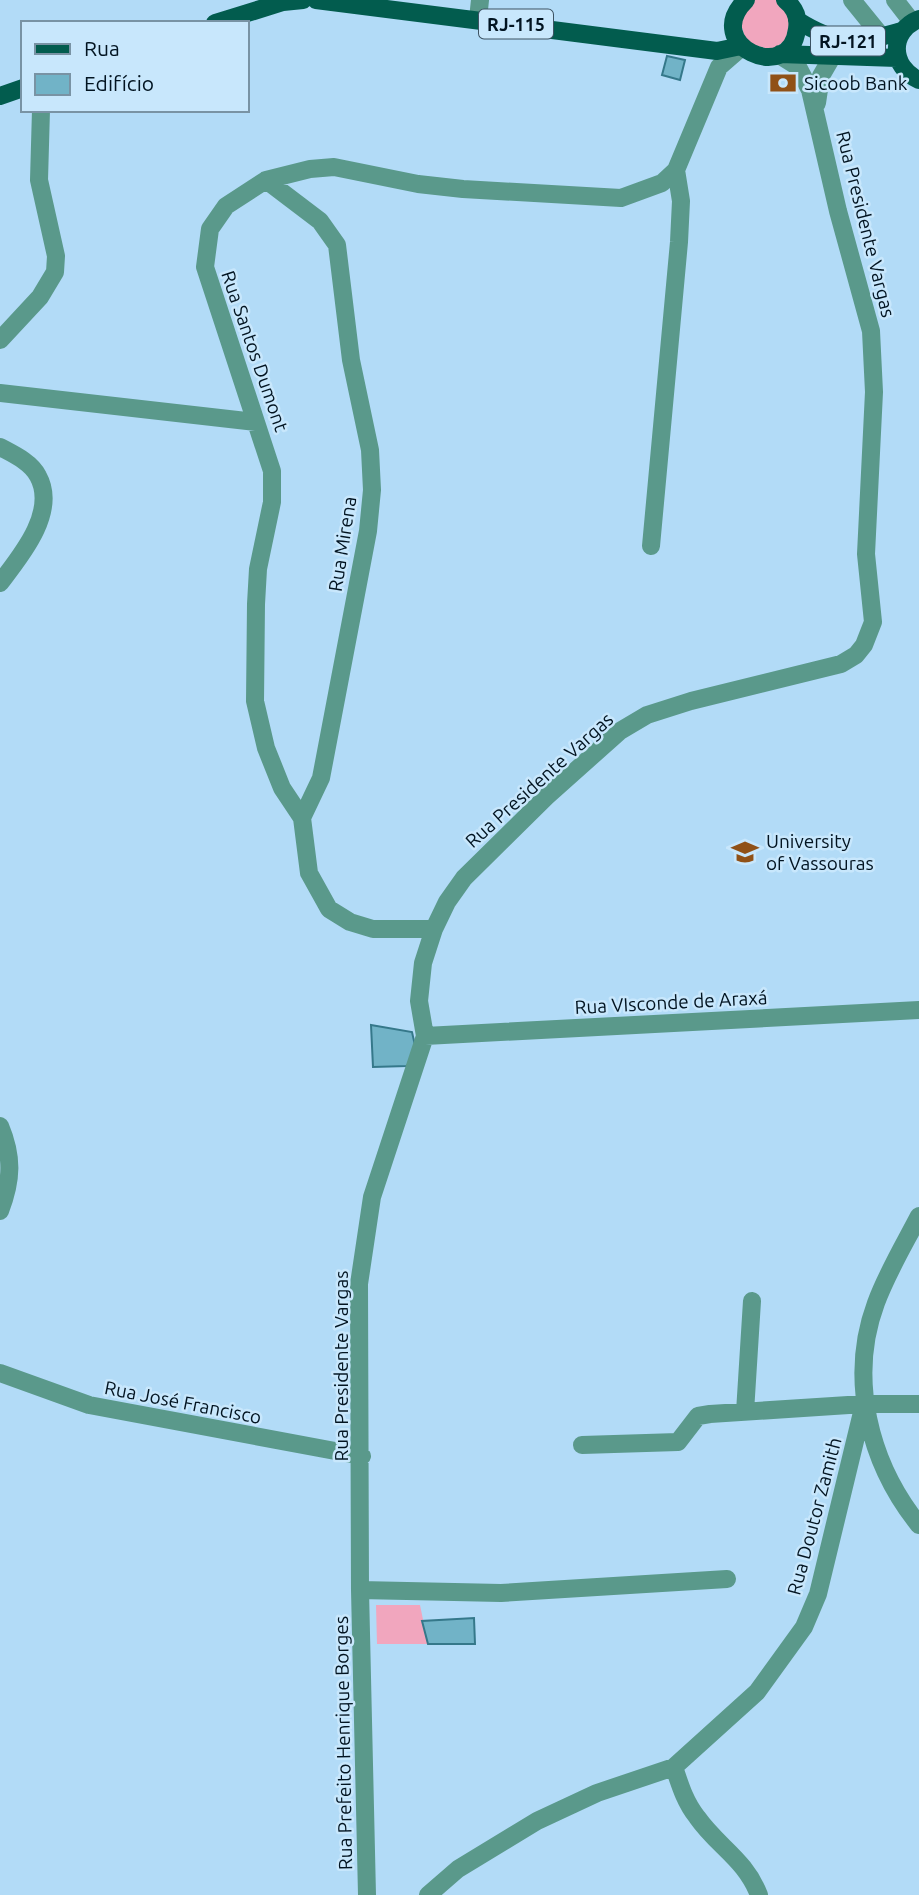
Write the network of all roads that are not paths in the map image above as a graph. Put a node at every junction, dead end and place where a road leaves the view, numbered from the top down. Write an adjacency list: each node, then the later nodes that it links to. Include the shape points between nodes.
1 (303, 0): 10 (main road)
2 (316, 0): 8 (main road, RJ-115)
3 (480, 0): 8 (street)
4 (785, 0): 9 (main road)
5 (852, 0): 12 (street)
6 (895, 0): 11 (street)
7 (738, 8): 13 (main road, via 736,37); 17 (main road)
8 (478, 19): 17 (main road, RJ-115)
9 (797, 20): 12 (main road, RJ-121, via 840,41); 14 (main road, via 794,40)
10 (221, 21)
11 (911, 24): 12 (main road, RJ-121); 16 (main road, RJ-121, via 896,48)
12 (882, 37)
13 (741, 46): 14 (main road, RJ-115, via 758,57); 17 (main road, RJ-115)
14 (779, 55): 15 (main road, RJ-121); 22 (street, Rua Presidente Vargas, via 803,74)
15 (832, 57): 16 (main road, RJ-121); 22 (street, Rua Presidente Vargas, via 821,76)
16 (897, 58): 18 (main road, RJ-121, via 909,75)
17 (718, 59): 23 (street)
18 (919, 80)
19 (21, 89): 20 (main road)
20 (0, 96)
21 (41, 112): 25 (street, via 39,180 56,256 55,272 40,297)
22 (817, 113): 32 (street, Rua Presidente Vargas, via 871,331 874,392 866,554 871,632 856,655 841,664 691,701 647,715 620,732 464,878)
23 (676, 170): 24 (street, Rua Santos Dumont, via 662,183 621,198 463,189 334,167); 29 (street, via 681,201 679,242)
24 (266, 180): 27 (street, Rua Santos Dumont, via 226,206 210,229 205,267); 31 (street, Rua Mirena, via 320,221 337,245 351,360 370,450 368,531 321,778)
25 (0, 340)
26 (0, 393): 27 (street)
27 (256, 422): 31 (street, Rua Santos Dumont, via 272,471 272,502 258,569 255,701 282,788)
28 (0, 447): 30 (street, via 38,476 43,494 43,512 30,539)
29 (651, 546)
30 (0, 583)
31 (302, 818): 32 (street, Rua Santos Dumont, via 309,873 329,909 373,929)
32 (434, 929): 34 (street, Rua Presidente Vargas, via 423,962 419,1000)
33 (919, 1010): 34 (street, Rua VIsconde de Araxá)
34 (425, 1036): 44 (street, Rua Presidente Vargas, via 372,1198 366,1232 359,1284)
35 (0, 1126): 36 (street, via 11,1160 10,1184)
36 (0, 1211)
37 (919, 1216): 40 (street, via 875,1305 863,1368)
38 (752, 1301): 42 (street)
39 (0, 1373): 44 (street, Rua José Francisco, via 89,1405)
40 (864, 1404): 41 (street); 42 (street); 45 (street, via 887,1475); 48 (street, Rua Doutor Zamith, via 821,1583 804,1628 757,1692)
41 (919, 1405)
42 (745, 1412): 43 (street, via 698,1416 682,1439 667,1445)
43 (582, 1445)
44 (362, 1456): 47 (street, Rua Presidente Vargas)
45 (919, 1525)
46 (727, 1579): 47 (street, via 537,1592)
47 (360, 1590): 49 (street, Rua Prefeito Henrique Borges)
48 (674, 1767): 50 (street, Rua Doutor Zamith, via 597,1793 537,1821 458,1869); 51 (street, via 692,1810 737,1857)
49 (367, 1895)
50 (428, 1895)
51 (759, 1895)

